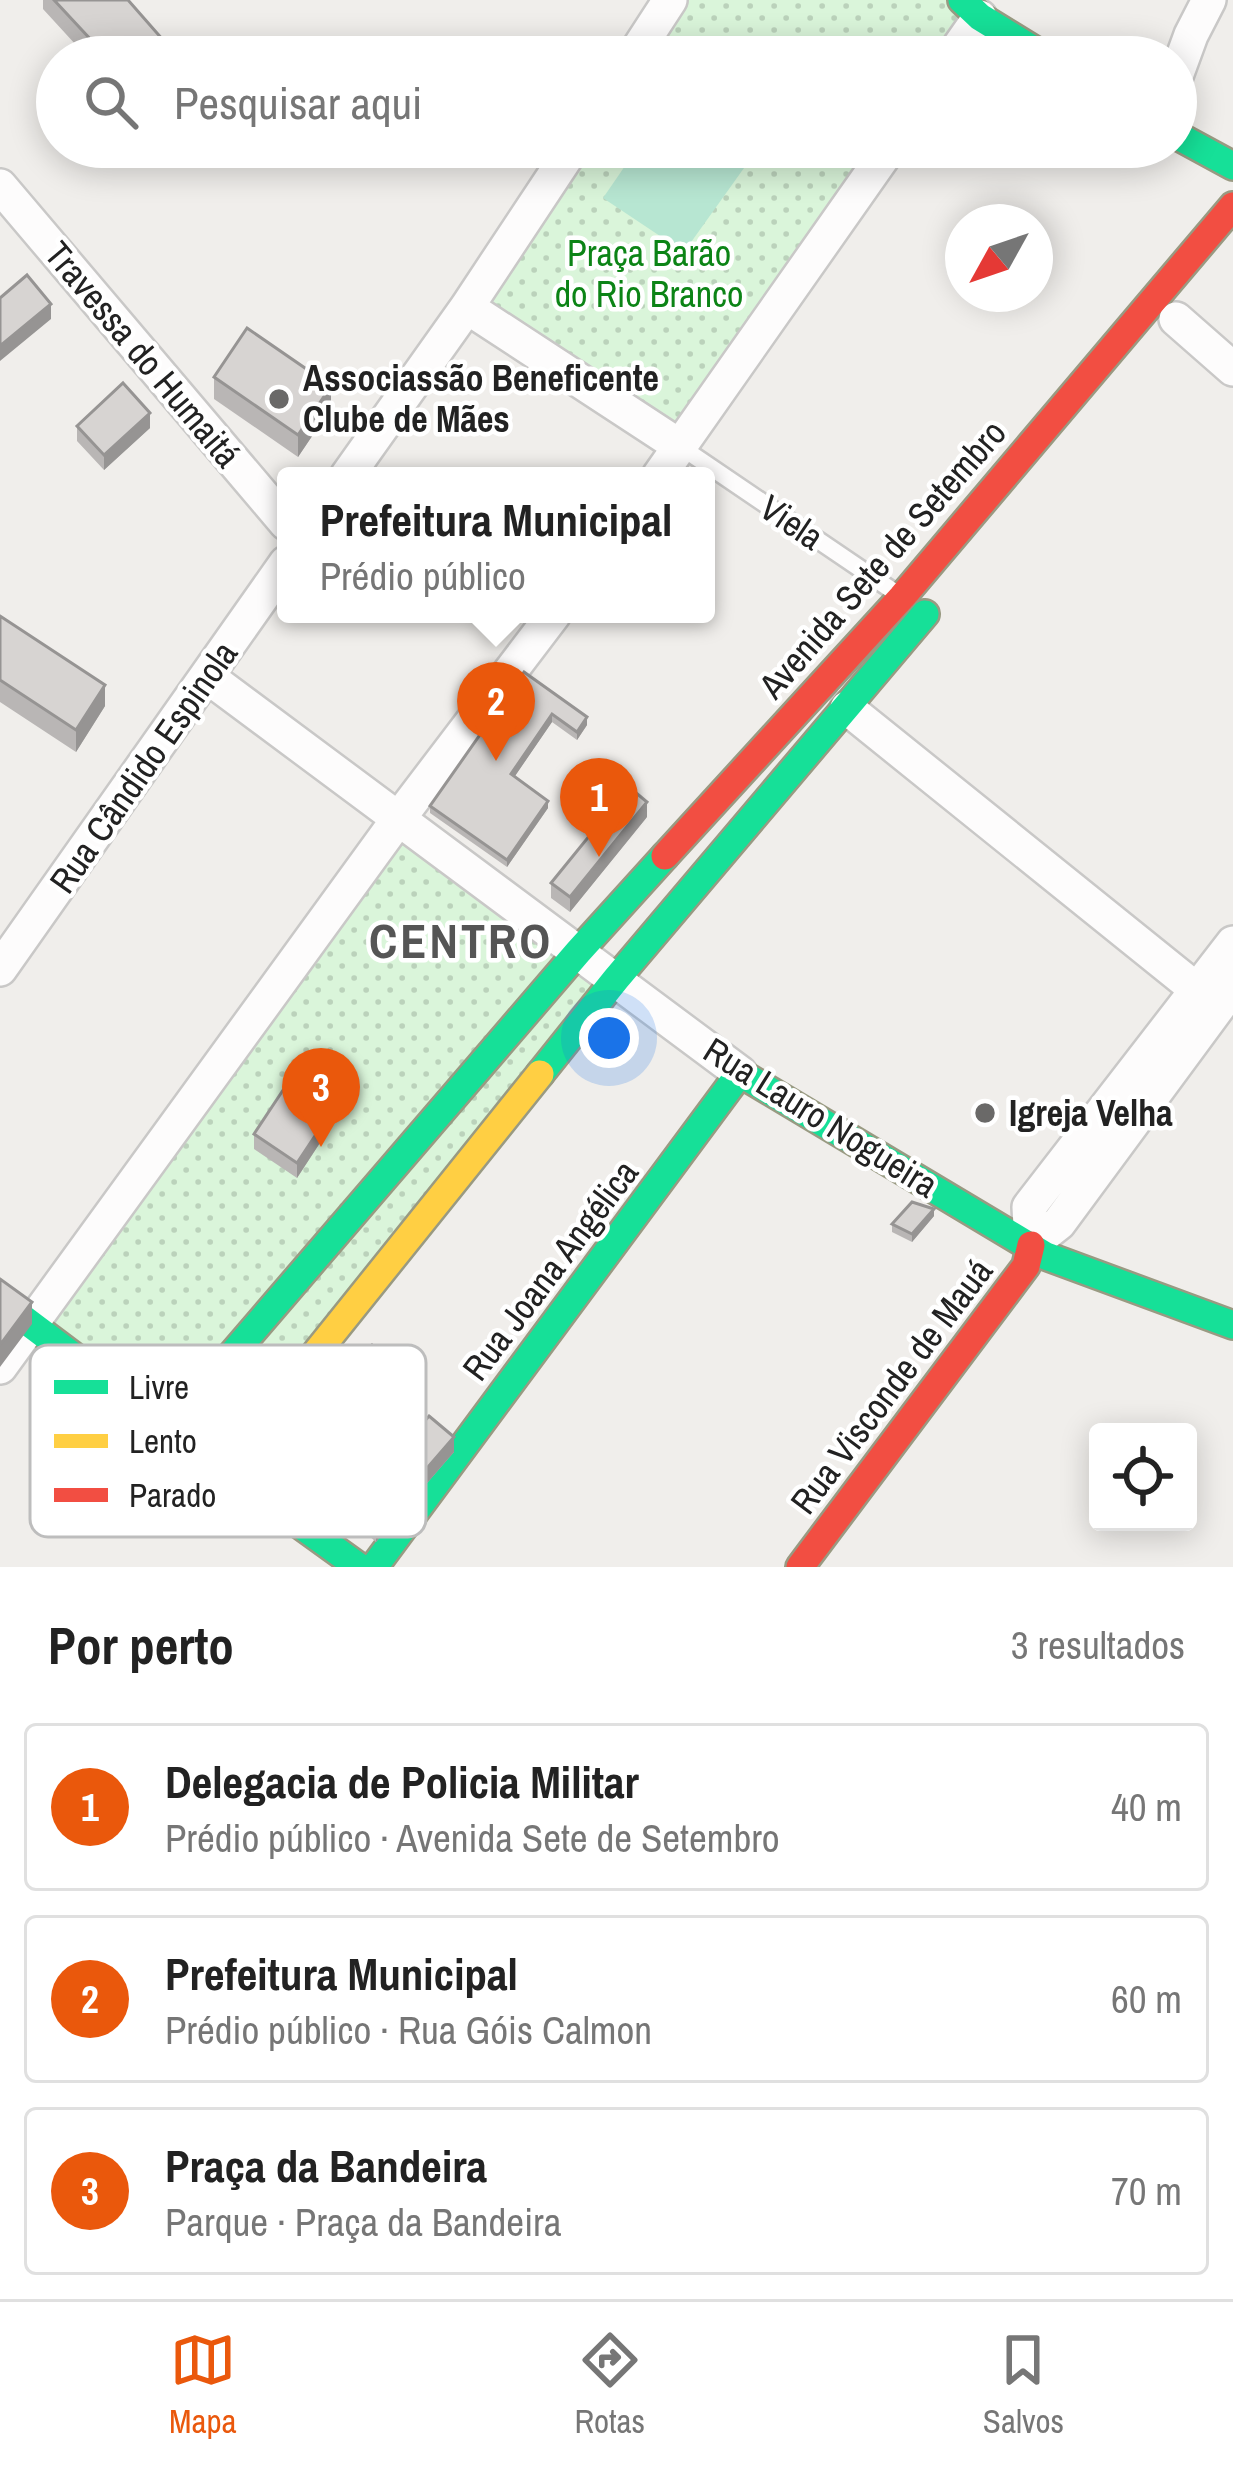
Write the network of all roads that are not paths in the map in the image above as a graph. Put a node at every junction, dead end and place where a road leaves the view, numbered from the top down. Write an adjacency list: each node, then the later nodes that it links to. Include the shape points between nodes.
1 (670, 0): 4 (street)
2 (1209, 0): 6 (street)
3 (971, 9): 5 (street)
4 (647, 36)
5 (1013, 36)
6 (1191, 36)
7 (1197, 146): 8 (street)
8 (1233, 166)
9 (559, 168): 13 (street)
10 (875, 168): 16 (street)
11 (0, 186): 21 (street, Travessa do Humaitá)
12 (1233, 206): 23 (street, Avenida Sete de Setembro)
13 (467, 307): 16 (street); 17 (street)
14 (1176, 319): 15 (street)
15 (1233, 369)
16 (681, 447): 18 (street); 19 (lane, Viela)
17 (353, 467)
18 (666, 467)
19 (712, 467)
20 (715, 469): 23 (lane, Viela)
21 (277, 512)
22 (277, 576): 25 (street, Rua Cândido Espinola)
23 (923, 602): 26 (street, Avenida Sete de Setembro); 29 (street, Avenida Sete de Setembro)
24 (547, 623): 27 (street)
25 (208, 676): 27 (street, Rua Lauro Nogueira); 30 (street, Rua Cândido Espinola)
26 (847, 708): 31 (street, Avenida Sete de Setembro); 32 (street)
27 (399, 818): 29 (street, Rua Lauro Nogueira); 40 (street)
28 (1233, 943): 32 (street)
29 (578, 952): 31 (street, Rua Lauro Nogueira); 34 (street, Avenida Sete de Setembro)
30 (0, 969)
31 (616, 979): 33 (street, Rua Lauro Nogueira); 35 (street, Avenida Sete de Setembro)
32 (1215, 994): 36 (street, via 1029,1207)
33 (740, 1073): 36 (street, Rua Lauro Nogueira); 46 (street, Rua Joana Angélica)
34 (447, 1104): 35 (street); 37 (street, Avenida Sete de Setembro)
35 (491, 1136): 37 (street, Avenida Sete de Setembro)
36 (1031, 1245): 39 (street, via 1048,1241); 41 (street); 51 (street, Rua Visconde de Mauá, via 1027,1266)
37 (332, 1284): 43 (street); 44 (street)
38 (0, 1301): 40 (street)
39 (1233, 1310)
40 (32, 1324): 42 (street); 45 (street)
41 (1233, 1325)
42 (60, 1345)
43 (263, 1345)
44 (296, 1345)
45 (0, 1367)
46 (426, 1497)
47 (317, 1537): 49 (street)
48 (396, 1537): 50 (street, Rua Joana Angélica)
49 (359, 1567)
50 (374, 1567)
51 (800, 1567)

